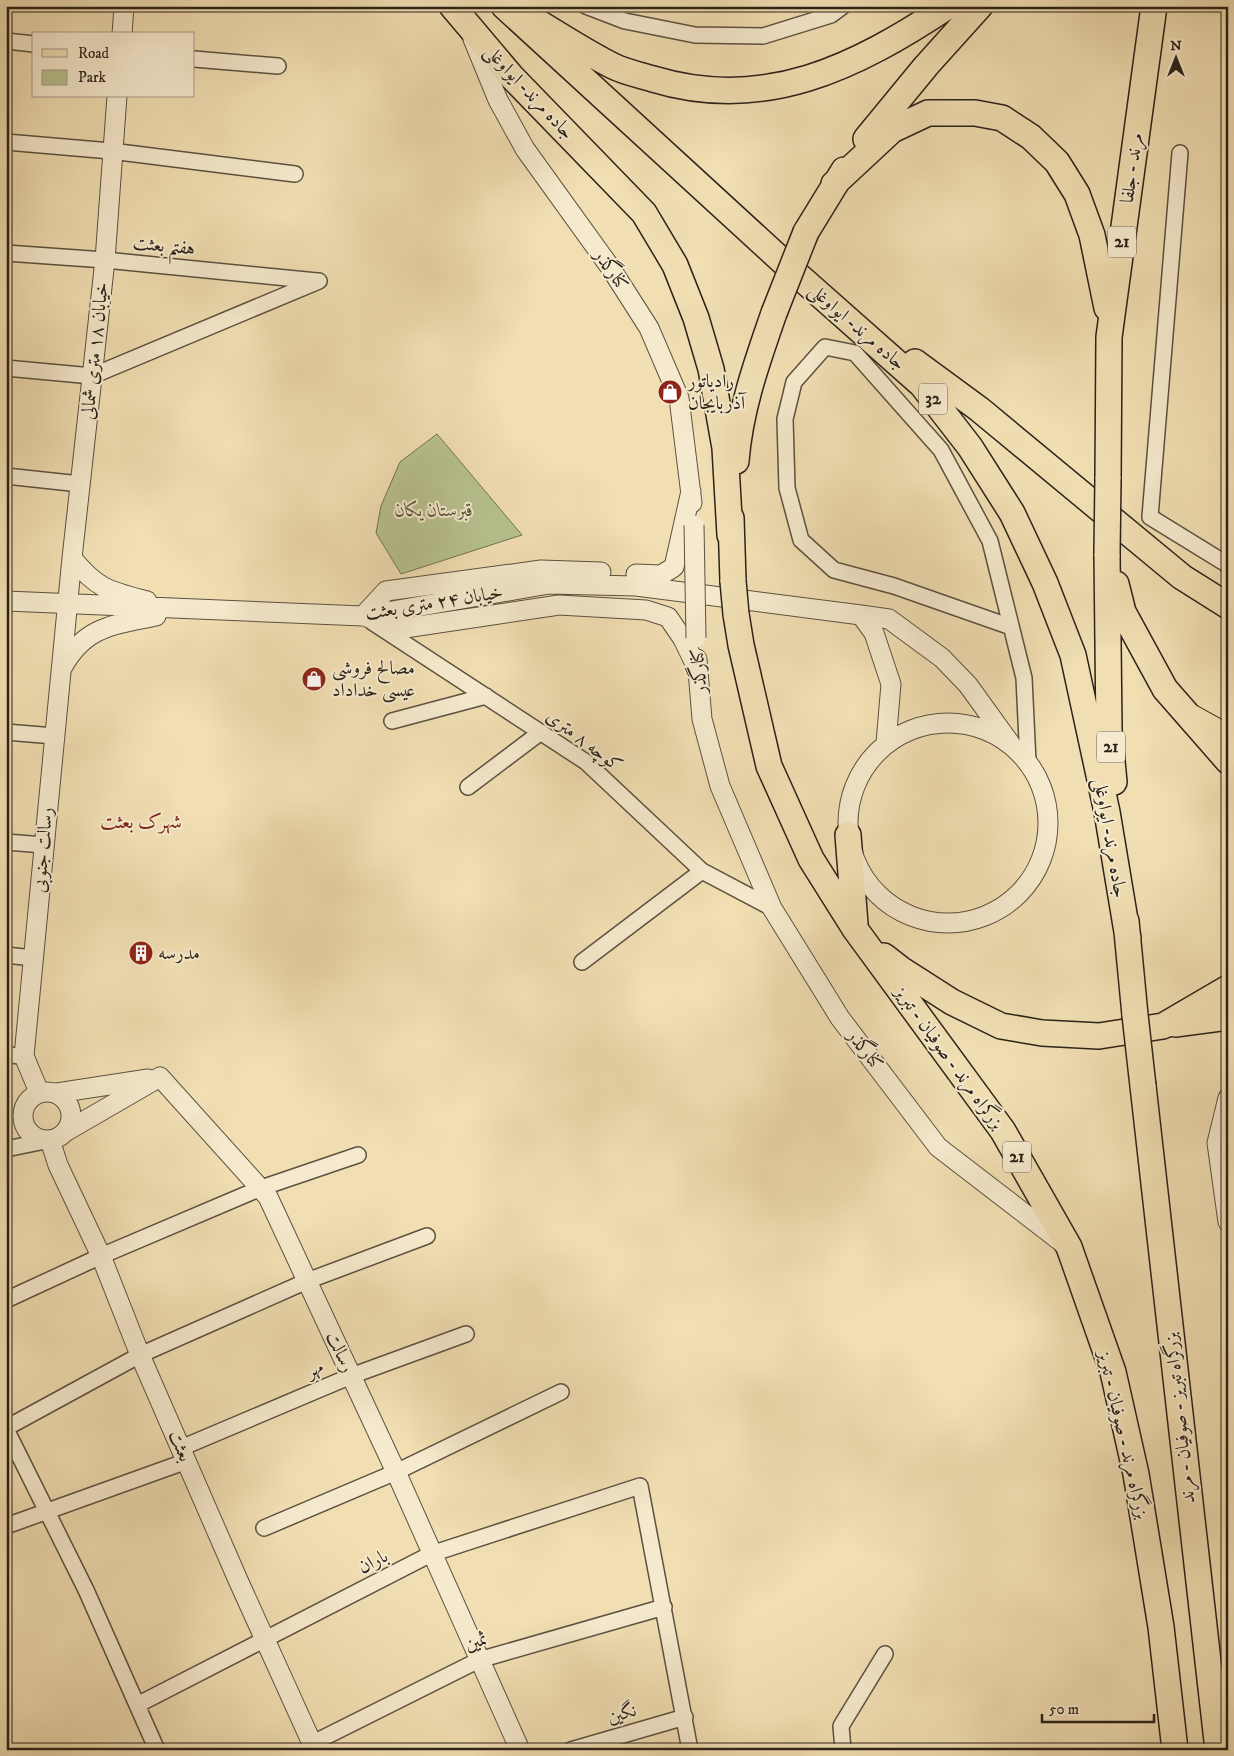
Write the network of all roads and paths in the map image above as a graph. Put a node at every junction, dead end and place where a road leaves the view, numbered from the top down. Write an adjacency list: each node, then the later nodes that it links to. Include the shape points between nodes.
1 (124, 6): 10 (street)
2 (504, 6): 23 (highway, جاده مرند- ایواوغلی / 32)
3 (511, 6): 6 (highway, via 614,67 677,86 737,91 789,84 843,67 891,43)
4 (586, 6): 5 (street, via 624,21 695,35 763,36 831,15)
5 (843, 6)
6 (948, 6)
7 (980, 6): 20 (highway, 21, via 869,135)
8 (1154, 6): 24 (highway, مرند - جلفا / 21)
9 (459, 15): 29 (street, کنارگذر, via 498,100 525,149 610,267 649,328 679,398); 30 (highway, جاده مرند- ایواوغلی, via 512,77 644,213 675,265 696,318 711,369 725,448)
10 (122, 32)
11 (6, 41): 12 (street)
12 (32, 44)
13 (195, 59): 14 (street)
14 (278, 66)
15 (116, 98): 17 (street, خیابان ۱۸ متری شمالی)
16 (6, 142): 17 (street)
17 (111, 152): 19 (street); 22 (street, خیابان ۱۸ متری شمالی)
18 (1180, 153): 33 (street, via 1150,517)
19 (295, 174)
20 (834, 184): 24 (highway, via 892,130 928,113 975,113 1002,118 1031,137 1057,162 1077,194 1092,235); 30 (highway, 21, bridge, via 806,232 752,378 738,428)
21 (6, 253): 22 (street, هفتم بعثت)
22 (104, 260): 26 (street, خیابان ۱۸ متری شمالی); 26 (street, هفتم بعثت, via 319,281)
23 (792, 270): 36 (highway, via 979,409 1182,577); 63 (highway, جاده مرند- ایواوغلی / 32, via 922,385 970,447 1012,513 1045,583 1073,655 1107,812)
24 (1110, 325): 31 (highway, مرند - جلفا / 21, bridge)
25 (6, 368): 26 (street)
26 (92, 376): 28 (street, خیابان ۱۸ متری شمالی)
27 (6, 476): 28 (street)
28 (80, 484): 32 (street, خیابان ۱۸ متری شمالی)
29 (691, 491): 39 (street, via 674,567 661,575 541,570 386,591); 41 (street, کنارگذر, bridge)
30 (730, 535): 55 (highway, بزرگراه مرند - صوفیان - تبریز / 21, bridge, via 741,646 769,766)
31 (1107, 554): 44 (highway, via 1124,612 1165,689); 63 (highway, 21, via 1110,730)
32 (72, 558): 35 (street, خیابان ۱۸ متری شمالی); 37 (street, via 88,578 103,588)
33 (1228, 565)
34 (6, 601): 35 (street, خیابان ۲۴ متری بعثت)
35 (67, 606): 37 (street, خیابان ۲۴ متری بعثت); 42 (street, رسالت جنوبی)
36 (1228, 606)
37 (182, 610): 39 (street, خیابان ۲۴ متری بعثت); 42 (street, via 98,630 79,643)
38 (860, 615): 39 (street, خیابان ۲۴ متری بعثت, via 636,586 549,584); 50 (street, via 874,633 891,684); 51 (street, خیابان ۲۴ متری بعثت, via 889,619 942,658 968,685)
39 (363, 616): 41 (street, via 405,628 559,605 646,610 668,617); 43 (street, کوچه ۸ متری)
40 (1011, 627): 40 (street, via 990,541 941,450 855,353 825,347 794,382 785,419 787,488 801,540 834,570 894,586); 53 (street, via 1024,678)
41 (698, 670): 61 (street, کنارگذر, via 702,719 720,786)
42 (61, 671): 48 (street, رسالت جنوبی)
43 (486, 696): 45 (street); 47 (street, کوچه ۸ متری)
44 (1189, 715): 49 (main road); 52 (highway)
45 (392, 721)
46 (6, 732): 48 (street)
47 (541, 732): 54 (street); 59 (street, کوچه ۸ متری, via 586,762)
48 (54, 736): 58 (street, رسالت جنوبی)
49 (1228, 737)
50 (886, 743): 51 (street, via 909,729 935,723 962,723 987,730); 56 (street, via 868,761 854,784 848,809)
51 (1010, 743): 53 (street)
52 (1228, 761)
53 (1028, 762): 60 (street, via 1042,784 1048,810 1048,836 1037,869 1028,884 1009,903 986,916 961,923 934,922 909,916 886,902)
54 (468, 787)
55 (794, 825): 60 (highway); 62 (highway, بزرگراه مرند - صوفیان - تبریز / 21, via 811,859)
56 (848, 835): 60 (highway)
57 (6, 842): 58 (street)
58 (44, 846): 65 (street, رسالت جنوبی)
59 (702, 870): 61 (street, کوچه ۸ متری); 66 (street)
60 (858, 876): 62 (highway)
61 (772, 908): 80 (street, کنارگذر, via 840,1018 938,1148)
62 (855, 929): 69 (highway, via 902,970 952,1002 1001,1026 1042,1033 1100,1036); 80 (highway, بزرگراه مرند - صوفیان - تبریز / 21, via 1003,1131)
63 (1128, 938): 108 (highway, بزرگراه تبریز - صوفیان - مرند / 21, bridge)
64 (6, 955): 65 (street)
65 (33, 958): 70 (street, رسالت جنوبی)
66 (582, 962)
67 (1228, 988): 69 (highway)
68 (1228, 1017): 69 (highway)
69 (1163, 1026)
70 (15, 1056): 72 (street, رسالت جنوبی)
71 (160, 1077): 72 (street); 74 (street); 77 (street, رسالت, via 219,1145)
72 (48, 1093): 74 (street, via 64,1099 71,1115); 74 (street, via 25,1103 22,1121 32,1136)
73 (1228, 1098): 78 (street, via 1217,1143)
74 (58, 1136): 75 (street); 81 (street, بعثت, via 58,1166)
75 (6, 1149)
76 (358, 1156): 77 (street)
77 (262, 1188): 81 (street); 82 (street, رسالت)
78 (1228, 1222)
79 (427, 1236): 82 (street)
80 (1069, 1247): 107 (highway, بزرگراه مرند - صوفیان - تبریز / 21, via 1113,1372 1136,1474 1161,1627)
81 (101, 1256): 83 (street); 85 (street, بعثت)
82 (307, 1281): 85 (street); 86 (street, رسالت)
83 (6, 1300)
84 (466, 1334): 86 (street, مهر)
85 (140, 1356): 88 (street); 89 (street, بعثت)
86 (351, 1376): 89 (street, مهر); 90 (street, رسالت)
87 (561, 1392): 90 (street)
88 (6, 1428): 91 (street)
89 (184, 1454): 91 (street, مهر); 96 (street, بعثت)
90 (396, 1472): 93 (street); 94 (street, رسالت)
91 (47, 1511): 92 (street, مهر); 99 (street)
92 (6, 1526)
93 (264, 1528)
94 (431, 1554): 95 (street, باران, via 640,1486); 96 (street, باران); 98 (street, رسالت)
95 (664, 1607): 98 (street, ثمین); 100 (street)
96 (265, 1640): 99 (street, باران); 101 (street, بعثت)
97 (885, 1654): 106 (street, via 841,1726)
98 (479, 1660): 101 (street, ثمین); 103 (street, رسالت)
99 (137, 1705): 102 (street)
100 (685, 1717): 104 (street, نگین); 105 (street)
101 (314, 1746)
102 (157, 1750)
103 (520, 1750)
104 (570, 1750)
105 (690, 1750)
106 (843, 1750)
107 (1175, 1750)
108 (1218, 1750)

